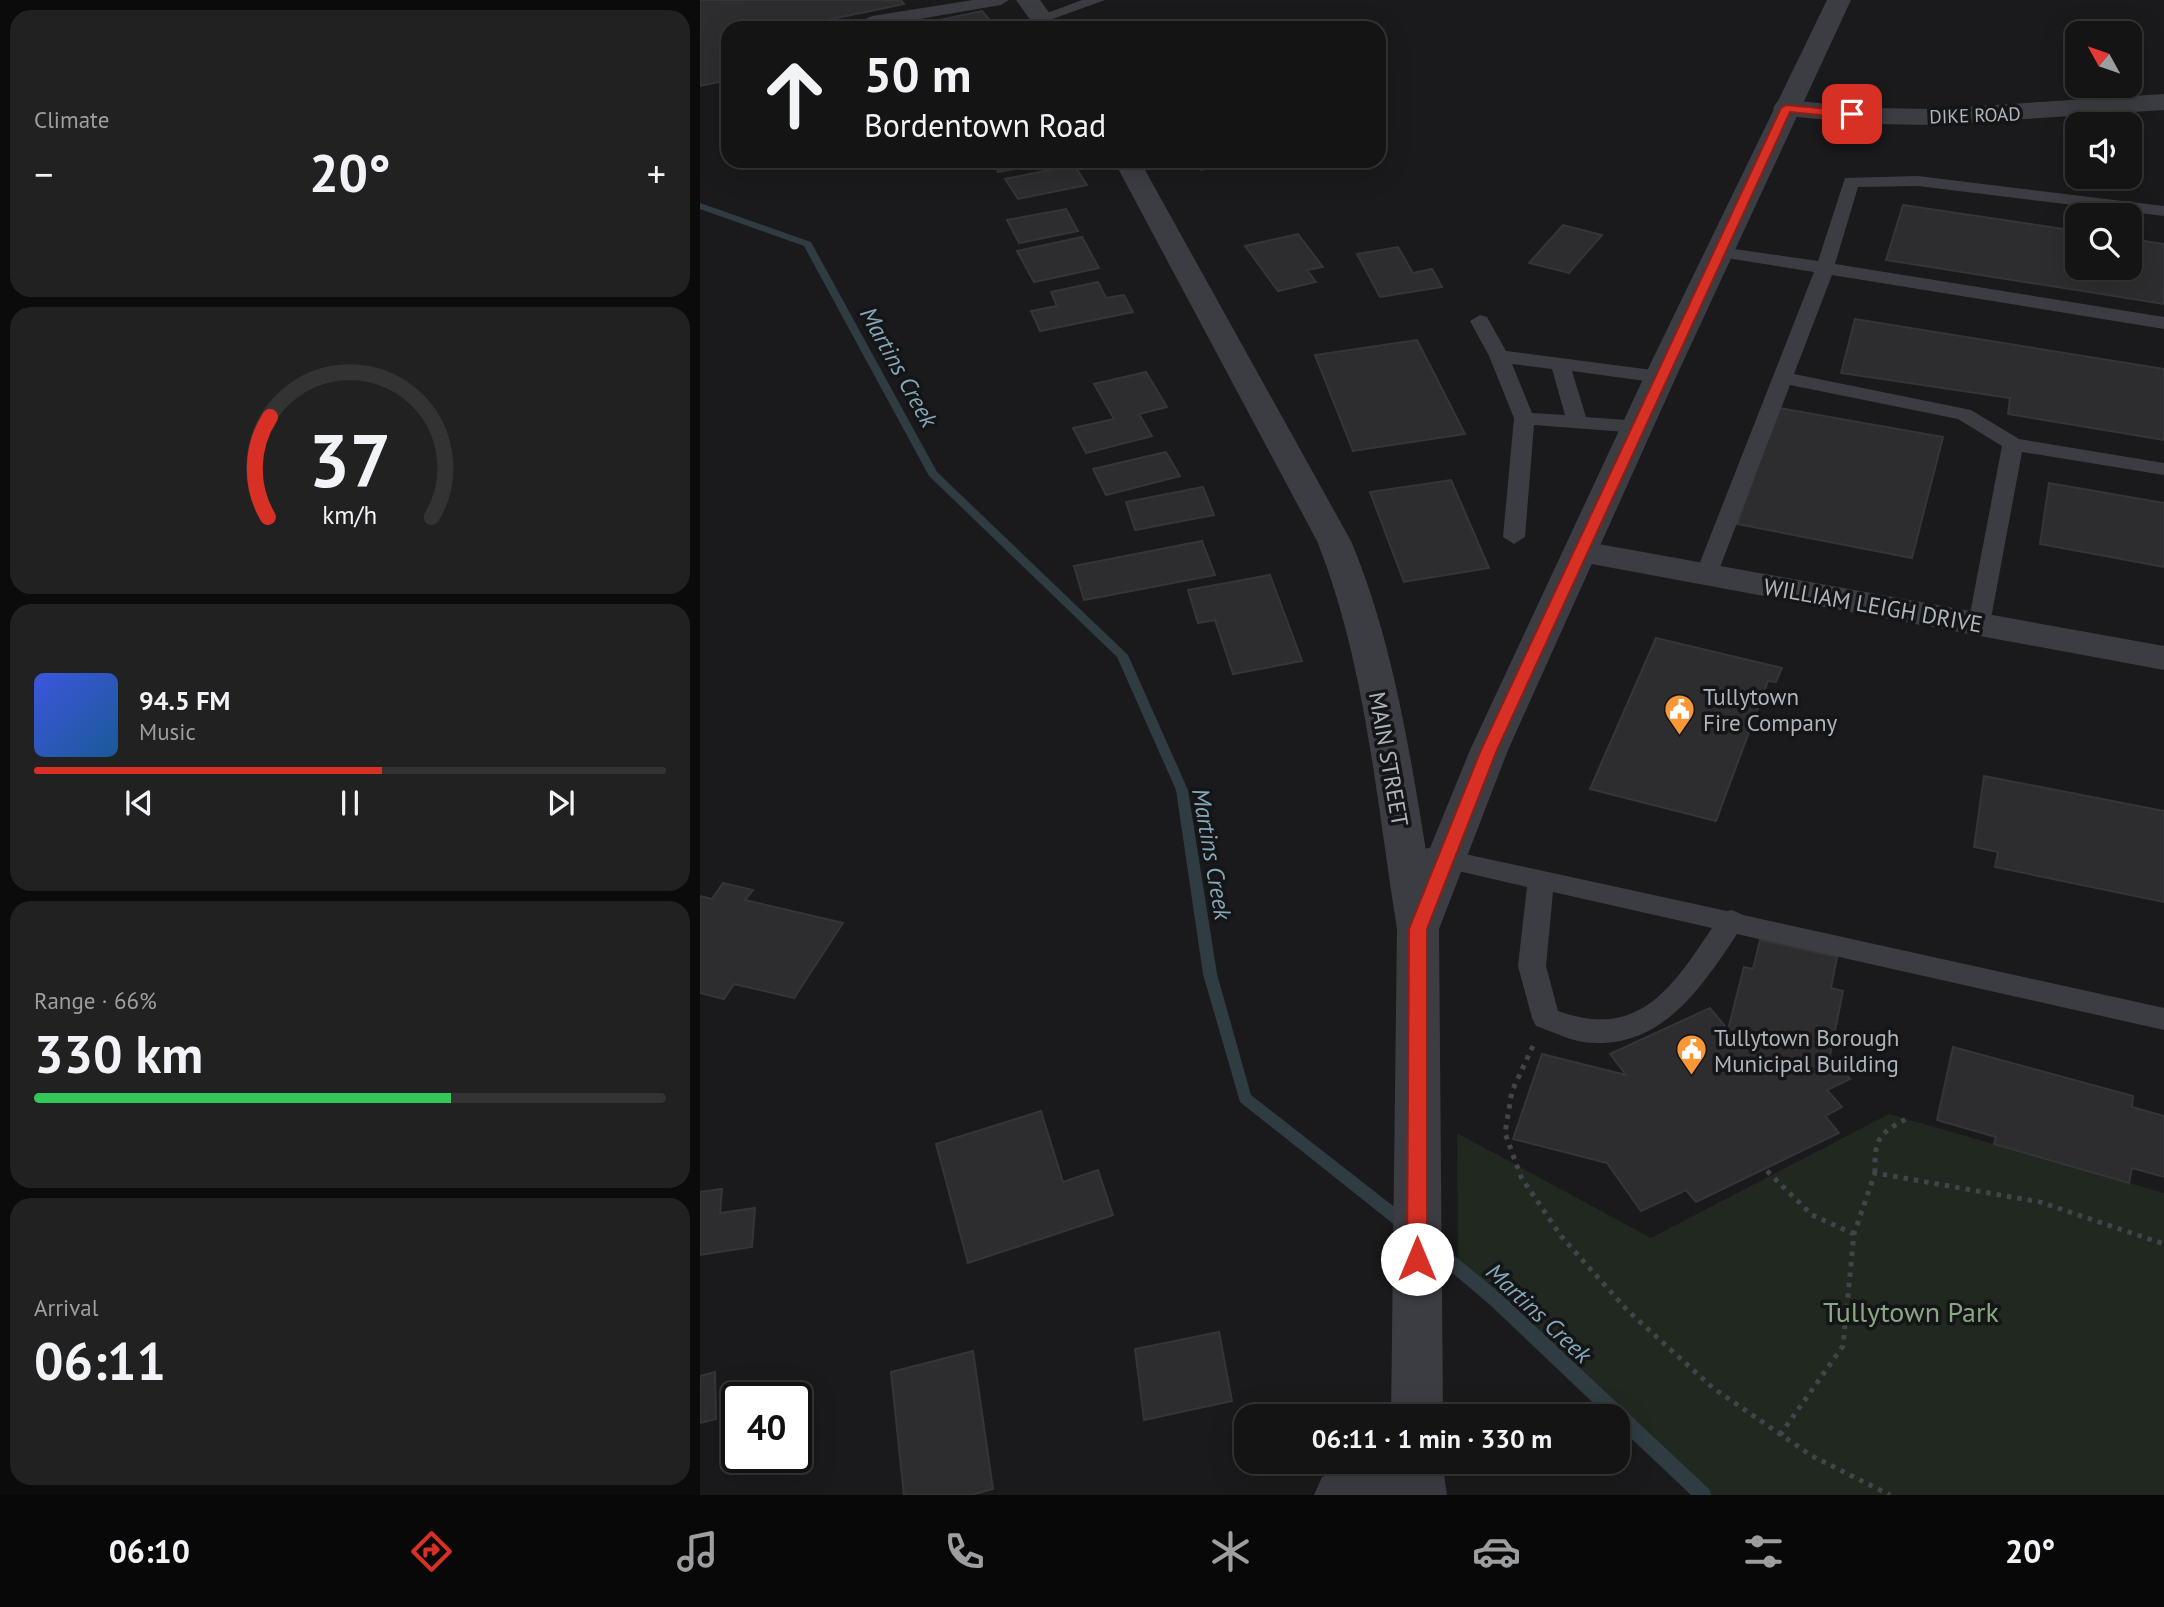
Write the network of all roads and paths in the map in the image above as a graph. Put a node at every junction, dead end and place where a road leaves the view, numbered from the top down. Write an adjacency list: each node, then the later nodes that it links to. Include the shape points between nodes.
1 (1001, 0): 5 (lane)
2 (1097, 0): 4 (lane)
3 (1839, 0): 7 (street)
4 (1039, 15)
5 (872, 21)
6 (2164, 102): 7 (street, DIKE ROAD, via 1933,117)
7 (1786, 108): 10 (street)
8 (1130, 168): 28 (street, MAIN STREET, via 1334,541 1354,590 1374,668)
9 (2164, 211): 11 (lane, via 1918,181 1851,182)
10 (1720, 253): 11 (lane); 16 (street)
11 (1825, 268): 13 (lane); 17 (lane)
12 (1480, 321): 14 (lane)
13 (2164, 323)
14 (1499, 356): 15 (lane); 18 (lane)
15 (1560, 364): 16 (lane); 19 (lane)
16 (1660, 377): 20 (street)
17 (1783, 378): 21 (lane, via 1964,414); 25 (lane)
18 (1524, 418): 19 (lane); 23 (lane)
19 (1577, 422): 20 (lane)
20 (1639, 426): 24 (street)
21 (2013, 444): 22 (lane); 26 (lane)
22 (2164, 469)
23 (1514, 537)
24 (1582, 552): 25 (street, WILLIAM LEIGH DRIVE); 29 (street, via 1489,750)
25 (1706, 575): 26 (street, WILLIAM LEIGH DRIVE)
26 (1979, 624): 27 (street, WILLIAM LEIGH DRIVE)
27 (2164, 658)
28 (1405, 851): 29 (lane); 32 (street, MAIN STREET)
29 (1446, 858): 30 (lane); 32 (street)
30 (1541, 879): 31 (lane); 33 (lane, via 1532,966)
31 (1732, 920): 33 (lane, via 1693,978 1658,1015 1610,1035 1574,1032); 34 (lane)
32 (1418, 929): 40 (street, MAIN STREET)
33 (1546, 1018): 41 (path, via 1512,1091 1505,1133 1521,1177 1561,1236 1627,1310 1713,1388)
34 (2164, 1019)
35 (1910, 1117): 37 (path, via 1887,1129 1874,1146)
36 (1767, 1171): 38 (path, via 1812,1215)
37 (1875, 1173): 38 (path); 39 (path, via 2040,1202)
38 (1854, 1234): 41 (path, via 1843,1346)
39 (2164, 1244)
40 (1417, 1404)
41 (1780, 1435): 44 (path)
42 (1418, 1478): 43 (street)
43 (1341, 1495)
44 (1890, 1495)

